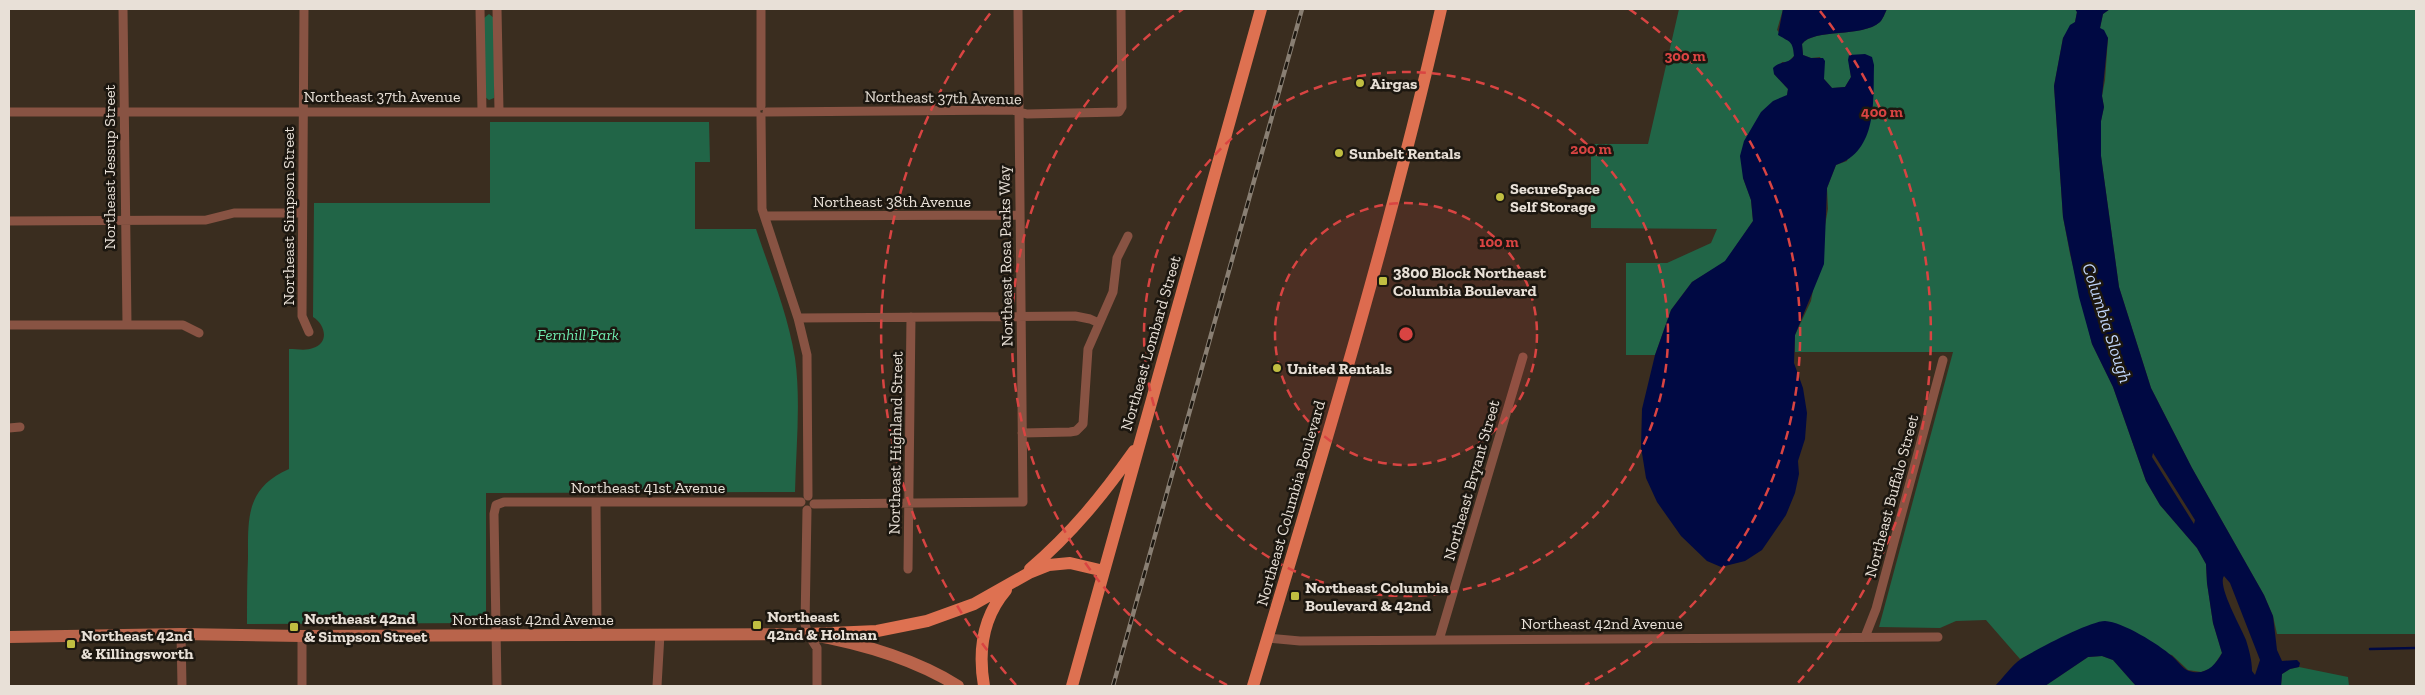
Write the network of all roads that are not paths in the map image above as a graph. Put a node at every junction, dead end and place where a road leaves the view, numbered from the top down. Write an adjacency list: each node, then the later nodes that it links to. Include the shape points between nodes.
1 (123, 9): 13 (street, Northeast Jessup Street)
2 (304, 9): 14 (street, Northeast Simpson Street)
3 (480, 9): 10 (street)
4 (497, 9): 11 (street)
5 (761, 9): 15 (street)
6 (1018, 9): 16 (street, Northeast Rosa Parks Way)
7 (1121, 9): 16 (street, Northeast 37th Avenue, via 1122,107 1119,112)
8 (1261, 9): 36 (main road, Northeast Lombard Street)
9 (1441, 9): 53 (main road, Northeast Columbia Boulevard, via 1381,248)
10 (482, 111): 11 (street, Northeast 37th Avenue); 14 (street, Northeast 37th Avenue)
11 (499, 111): 15 (street, Northeast 37th Avenue)
12 (9, 112): 13 (street, Northeast 37th Avenue)
13 (124, 112): 14 (street, Northeast 37th Avenue); 21 (street, Northeast Jessup Street)
14 (304, 112): 17 (street, Northeast Simpson Street)
15 (761, 112): 16 (street, Northeast 37th Avenue); 19 (street, via 761,196)
16 (1019, 112): 18 (street, Northeast Rosa Parks Way)
17 (302, 213): 21 (street, via 234,213 206,220); 29 (street, Northeast Simpson Street, via 302,316)
18 (1020, 215): 19 (street, Northeast 38th Avenue); 23 (street, Northeast Rosa Parks Way)
19 (765, 216): 25 (street)
20 (9, 221): 21 (street)
21 (125, 221): 27 (street, Northeast Jessup Street)
22 (1128, 236): 26 (street, via 1117,258 1113,292)
23 (1021, 316): 24 (street); 26 (street, via 1084,316); 35 (street, Northeast Rosa Parks Way)
24 (911, 317): 25 (street); 39 (street, Northeast Highland Street)
25 (798, 318): 37 (street, via 808,367)
26 (1098, 323): 35 (street, via 1086,359 1083,424 1070,432)
27 (127, 324): 28 (street); 30 (street, via 182,325)
28 (9, 325)
29 (310, 332)
30 (200, 333)
31 (1523, 357): 54 (street, Northeast Bryant Street)
32 (1943, 360): 51 (street, Northeast Buffalo Street, via 1876,609)
33 (20, 427): 34 (street)
34 (9, 428)
35 (1022, 433): 39 (street, Northeast Rosa Parks Way, via 1023,502)
36 (1139, 443): 42 (main road, Northeast Lombard Street); 43 (main road, via 1102,495 1067,536)
37 (804, 499): 38 (street, Northeast 41st Avenue); 40 (street, via 802,508)
38 (596, 503): 47 (street, Northeast 41st Avenue, via 504,502 496,505); 48 (street)
39 (909, 503): 40 (street); 41 (street, Northeast Highland Street)
40 (810, 507): 46 (street, via 805,624)
41 (908, 569)
42 (1104, 571): 43 (main road, via 1077,564 1059,564 1034,570); 62 (main road, Northeast Lombard Street)
43 (1016, 581): 46 (main road, via 974,604 927,622 877,631); 61 (main road, via 998,600 984,632 981,655)
44 (181, 634): 49 (street, Northeast 42nd Avenue); 50 (street, Northeast 42nd Avenue); 55 (street)
45 (660, 634): 46 (street, Northeast 42nd Avenue); 48 (street, Northeast 42nd Avenue); 58 (street)
46 (808, 634): 59 (street, via 818,650); 60 (street, Northeast 42nd Avenue, via 887,654 923,667)
47 (496, 635): 48 (street, Northeast 42nd Avenue); 49 (street, Northeast 42nd Avenue); 57 (street)
48 (597, 635)
49 (302, 636): 56 (street)
50 (9, 637)
51 (1865, 637): 52 (street, Northeast 42nd Avenue); 54 (street, Northeast 42nd Avenue)
52 (1938, 637)
53 (1267, 638): 54 (street, Northeast 42nd Avenue); 63 (main road, Northeast Columbia Boulevard)
54 (1439, 640)
55 (182, 686)
56 (302, 686)
57 (497, 686)
58 (657, 686)
59 (817, 686)
60 (958, 686)
61 (984, 686)
62 (1072, 686)
63 (1253, 686)

